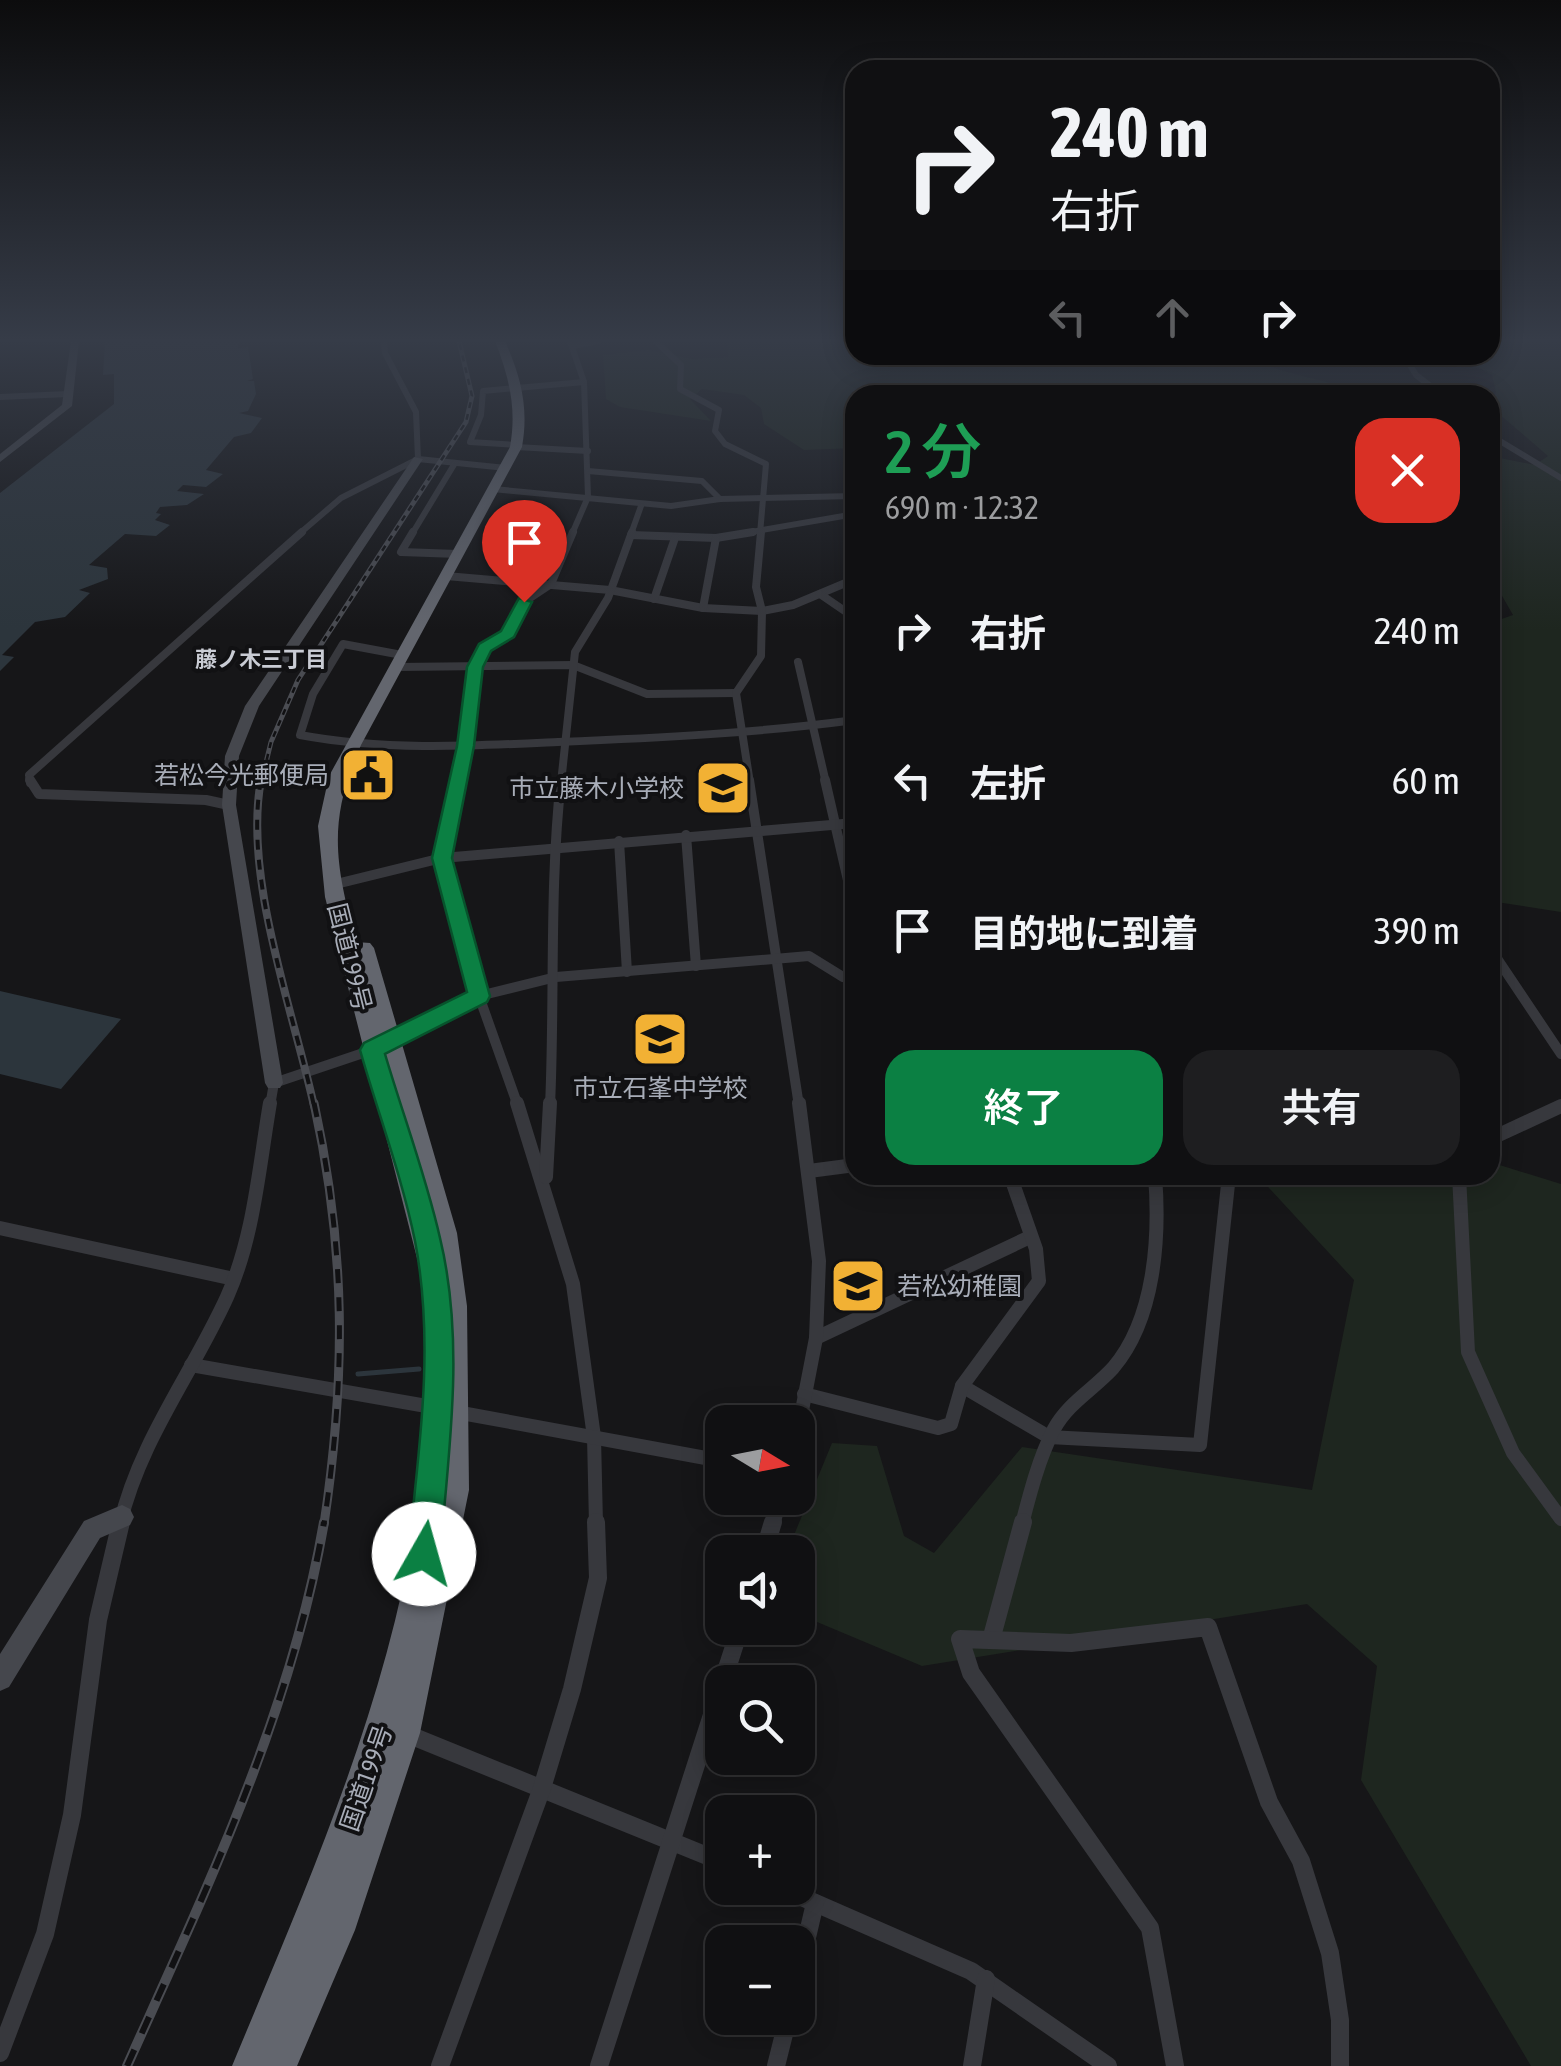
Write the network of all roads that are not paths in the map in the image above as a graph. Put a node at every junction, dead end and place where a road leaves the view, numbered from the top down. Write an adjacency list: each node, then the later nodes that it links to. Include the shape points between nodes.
1 (28, 437): 10 (street)
2 (417, 437): 9 (street)
3 (472, 437): 12 (street)
4 (516, 437): 12 (highway, 国道199号)
5 (587, 437): 8 (street)
6 (720, 437): 18 (street, via 766,462)
7 (1500, 441): 14 (street)
8 (588, 451): 12 (street); 13 (street)
9 (418, 459): 11 (street); 45 (street, via 252,706 232,756); 45 (street, via 341,498 30,776 30,788 39,794)
10 (0, 460)
11 (455, 463): 12 (street); 25 (street, via 402,552)
12 (509, 464): 16 (street); 25 (highway, 国道199号)
13 (588, 471): 16 (street); 17 (street, via 702,481)
14 (1561, 478)
15 (845, 497): 18 (street)
16 (588, 498): 19 (street); 27 (street)
17 (720, 500): 18 (street); 19 (street)
18 (765, 501): 21 (street)
19 (641, 506): 22 (street)
20 (845, 516): 21 (street)
21 (762, 533): 24 (street); 32 (street, via 756,587)
22 (631, 535): 23 (street); 28 (street)
23 (675, 538): 24 (street); 30 (street)
24 (716, 538): 31 (street)
25 (453, 569): 27 (street); 35 (highway, 国道199号)
26 (845, 583): 29 (street)
27 (551, 584): 28 (street); 37 (street, via 524,602 508,634 485,648)
28 (610, 590): 30 (street); 36 (street, via 577,642)
29 (820, 594): 32 (street); 33 (street)
30 (654, 598): 31 (street)
31 (703, 608): 32 (street)
32 (762, 611): 38 (street, via 761,656)
33 (845, 611)
34 (798, 662): 40 (street)
35 (402, 663): 37 (street); 43 (highway, 国道199号); 43 (street, via 343,644 313,694 300,735)
36 (573, 665): 37 (street); 38 (street, via 648,694); 42 (street)
37 (475, 667): 44 (street)
38 (736, 693): 41 (street)
39 (845, 721): 40 (street)
40 (812, 725): 41 (street); 46 (street)
41 (745, 734): 42 (street); 48 (street)
42 (567, 738): 44 (street); 51 (street)
43 (358, 745): 44 (street); 54 (highway, 国道199号, via 334,785 328,811 327,857)
44 (466, 746): 52 (street)
45 (228, 805): 64 (street)
46 (837, 824): 47 (street); 48 (street); 53 (street)
47 (845, 824)
48 (760, 830): 49 (street); 55 (street)
49 (686, 836): 50 (street); 57 (street)
50 (619, 840): 51 (street); 58 (street)
51 (554, 845): 52 (street); 59 (street)
52 (442, 858): 54 (street); 61 (street)
53 (845, 863)
54 (339, 883): 62 (highway, 国道199号)
55 (778, 960): 57 (street); 60 (street, via 809,956); 68 (street)
56 (1500, 963): 63 (street)
57 (696, 966): 58 (street)
58 (627, 972): 59 (street)
59 (556, 977): 61 (street); 73 (street)
60 (845, 978)
61 (479, 996): 62 (street); 73 (street)
62 (380, 1047): 64 (street); 82 (highway, 国道199号, via 428,1240)
63 (1561, 1054)
64 (274, 1082): 76 (street)
65 (1561, 1106): 66 (street)
66 (1500, 1133)
67 (845, 1166): 68 (street)
68 (810, 1170): 77 (street, via 819,1261)
69 (1013, 1185): 75 (street)
70 (1156, 1185): 84 (street, via 1159,1204 1138,1330 1111,1371 1076,1396)
71 (1228, 1185): 84 (street, via 1200,1446)
72 (1460, 1185): 87 (street, via 1468,1352 1513,1453)
73 (546, 1186): 83 (street, via 573,1284)
74 (0, 1228): 76 (street)
75 (1030, 1237): 77 (street); 79 (street, via 1039,1281)
76 (234, 1279): 78 (street)
77 (816, 1338): 80 (street)
78 (191, 1365): 82 (street); 86 (street, via 150,1438)
79 (962, 1386): 80 (street, via 951,1424 938,1428); 84 (street)
80 (804, 1394): 81 (street)
81 (802, 1405)
82 (447, 1410): 83 (street); 91 (highway, 国道199号)
83 (594, 1437): 85 (street); 92 (street, via 598,1578)
84 (1050, 1437): 88 (street)
85 (705, 1457)
86 (122, 1517): 90 (street, via 92,1529); 98 (street, via 98,1620 72,1816 45,1934)
87 (1561, 1520)
88 (992, 1640): 106 (street, via 960,1639 971,1673 1150,1928); 107 (street, via 1071,1643 1208,1628 1269,1802 1302,1861 1330,1952)
89 (734, 1645): 93 (street)
90 (0, 1678)
91 (394, 1729): 92 (street); 99 (highway, 国道199号); 100 (highway, 国道199号, via 336,1930)
92 (542, 1788): 93 (street); 101 (street)
93 (671, 1840): 94 (street); 102 (street)
94 (705, 1855)
95 (815, 1903): 96 (street)
96 (986, 1980): 104 (street); 105 (street)
97 (784, 2035): 103 (street)
98 (0, 2053)
99 (252, 2066)
100 (277, 2066)
101 (440, 2066)
102 (600, 2066)
103 (776, 2066)
104 (972, 2066)
105 (1108, 2066)
106 (1175, 2066)
107 (1340, 2066)

